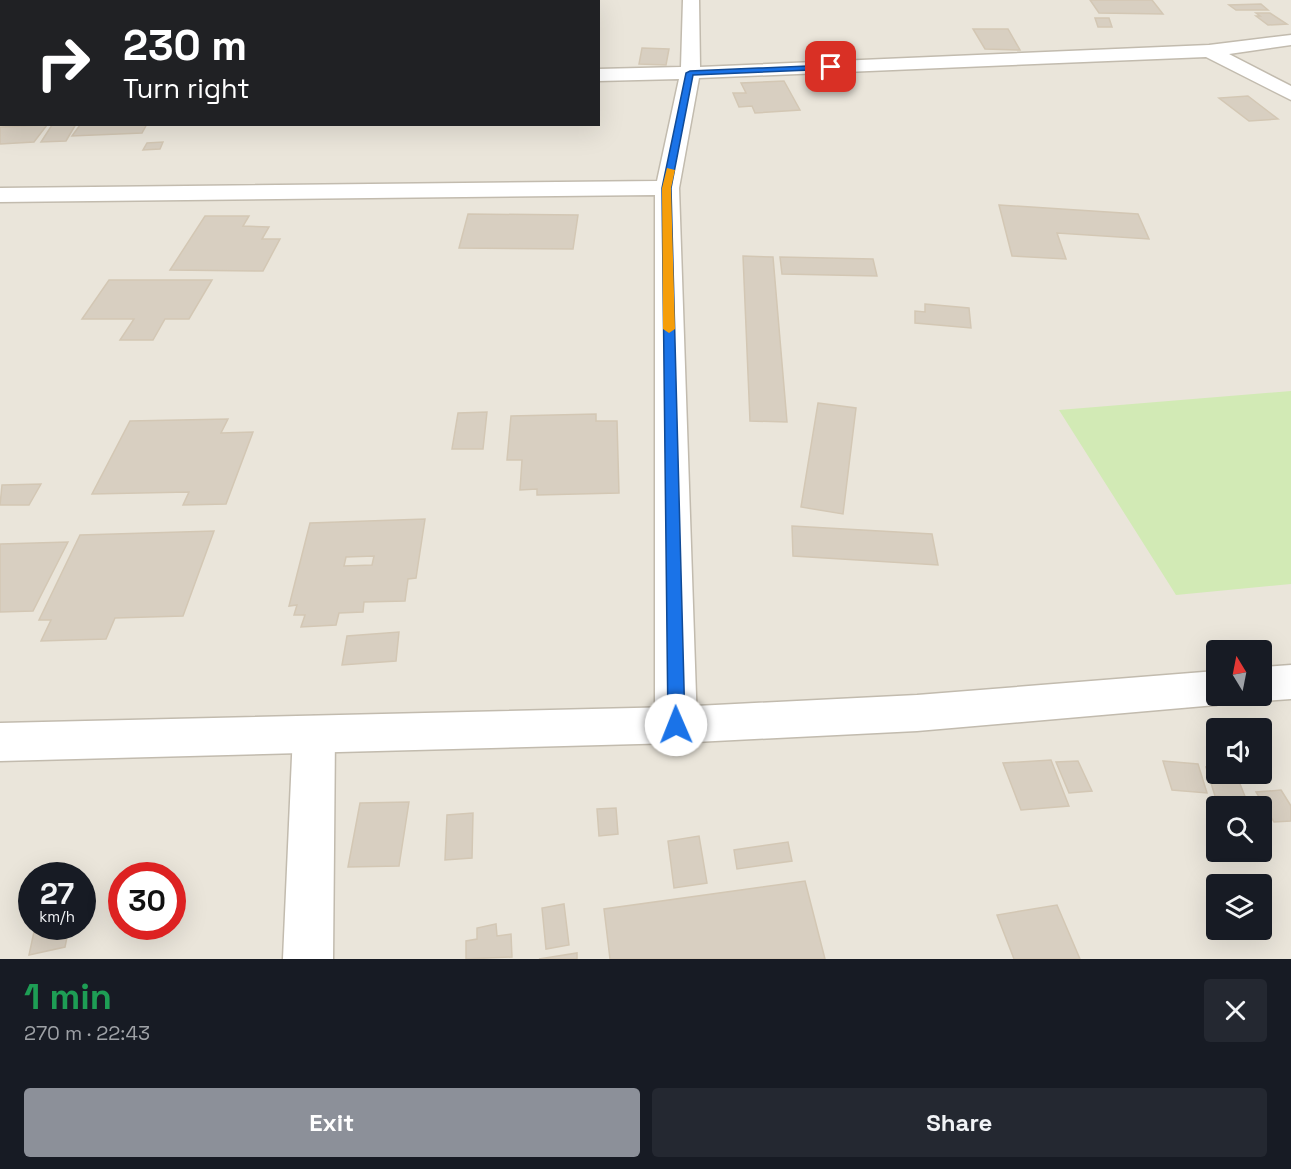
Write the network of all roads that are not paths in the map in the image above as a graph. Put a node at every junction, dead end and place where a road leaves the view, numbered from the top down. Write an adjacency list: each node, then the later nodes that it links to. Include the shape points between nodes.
1 (691, 0): 4 (street)
2 (1291, 40): 3 (street)
3 (1209, 51): 4 (street); 6 (street)
4 (690, 73): 5 (street); 7 (street)
5 (600, 75)
6 (1291, 94)
7 (667, 188): 8 (street); 12 (street)
8 (0, 195)
9 (1291, 682): 10 (street)
10 (1272, 683)
11 (1206, 689): 12 (street, via 917,713)
12 (676, 725): 13 (street)
13 (314, 734): 14 (street); 15 (street)
14 (0, 742)
15 (308, 959)

